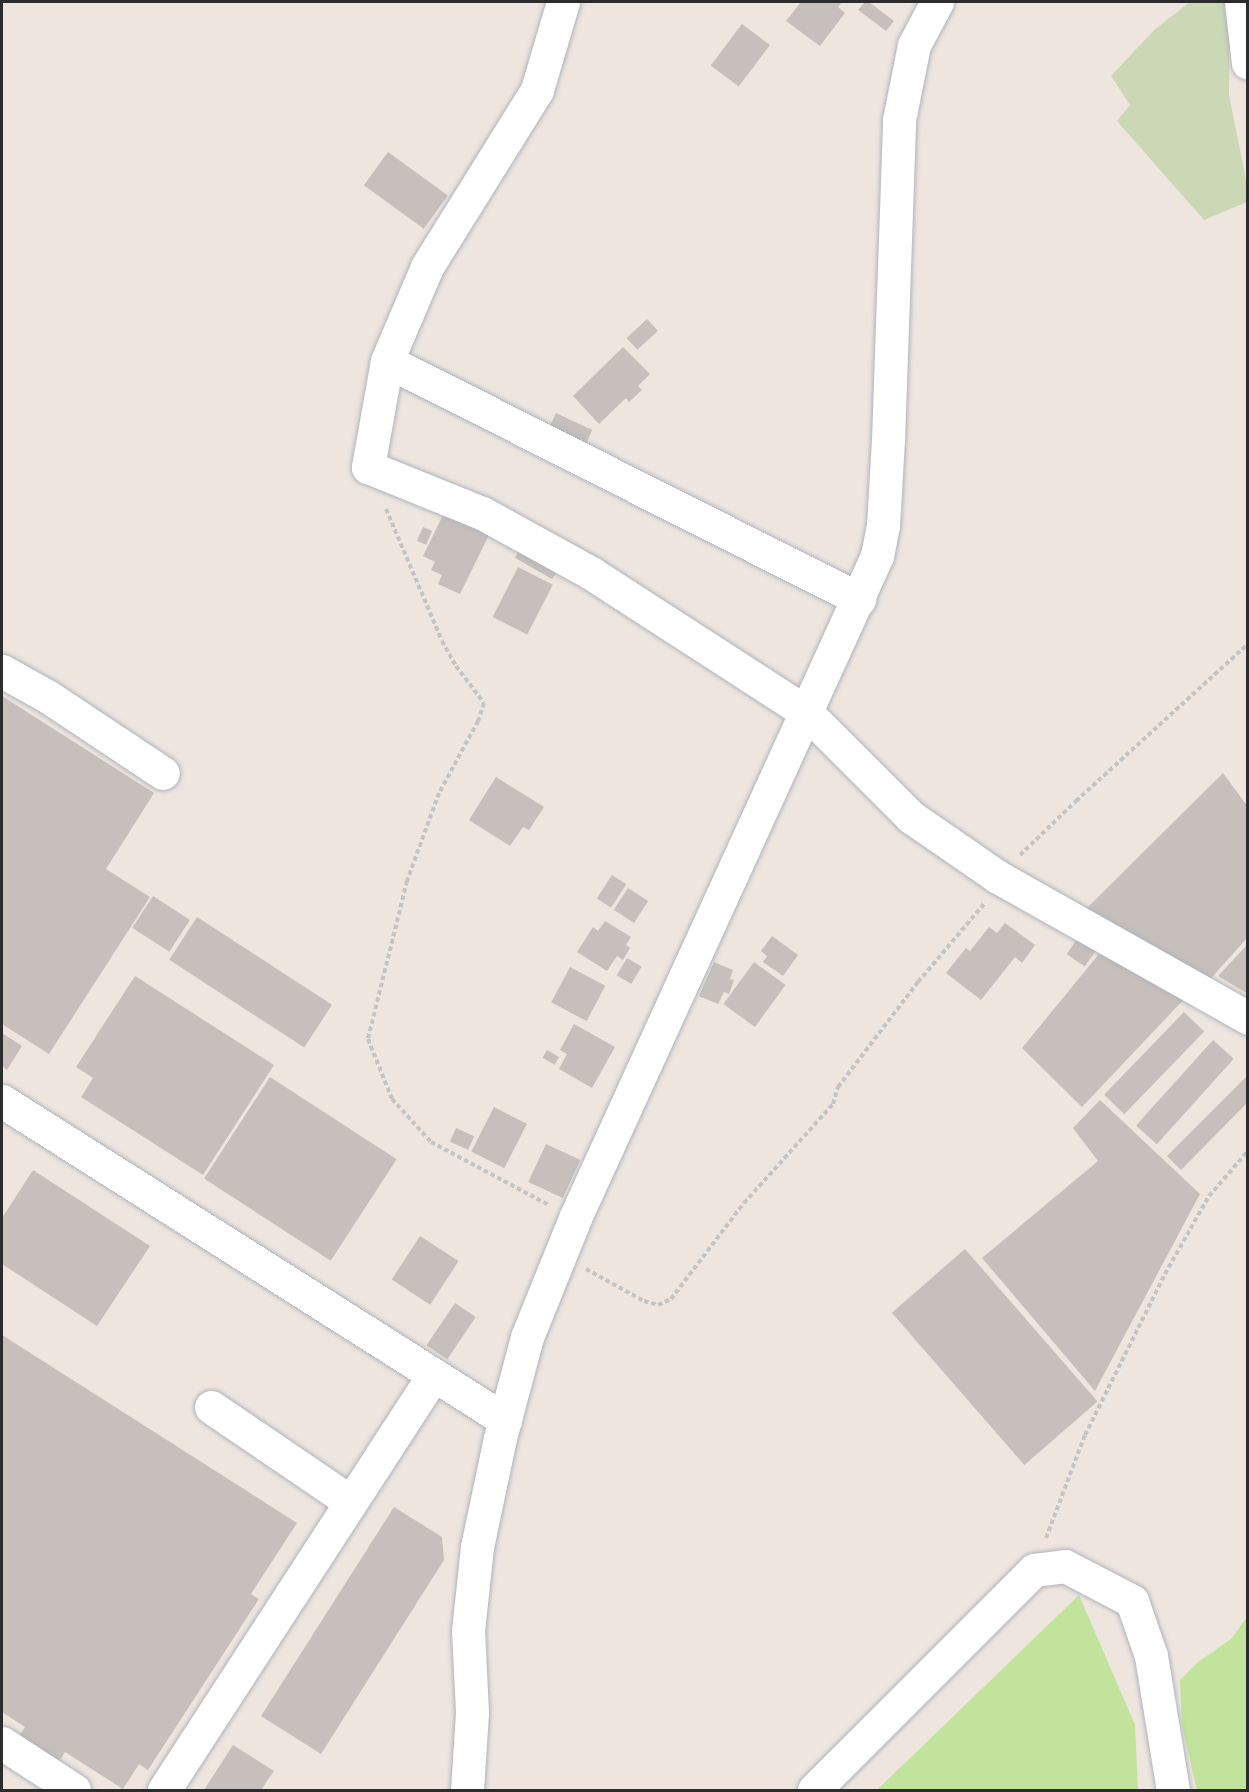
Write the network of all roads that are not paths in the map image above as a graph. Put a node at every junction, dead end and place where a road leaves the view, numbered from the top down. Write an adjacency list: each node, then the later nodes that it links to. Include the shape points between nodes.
1 (563, 2): 5 (street, via 537,90 427,267)
2 (937, 2): 6 (street, via 914,45 899,120 883,526 877,556)
3 (1241, 2): 4 (street)
4 (1248, 63)
5 (387, 362): 6 (street); 8 (street, via 368,467 482,513 581,568)
6 (859, 599): 8 (street)
7 (2, 671): 9 (street)
8 (807, 712): 10 (street, via 911,817 1002,879); 14 (street, via 556,1260 527,1337)
9 (163, 773)
10 (1248, 1018)
11 (6, 1114): 12 (street)
12 (434, 1375): 14 (street); 15 (street)
13 (211, 1407): 15 (street)
14 (505, 1420): 19 (street, via 477,1547 468,1630 472,1712)
15 (351, 1502): 18 (street)
16 (2, 1743): 17 (street)
17 (74, 1791)
18 (164, 1791)
19 (467, 1791)
20 (814, 1791): 21 (street, via 1034,1570 1065,1566 1132,1601 1151,1656)
21 (1173, 1791)

